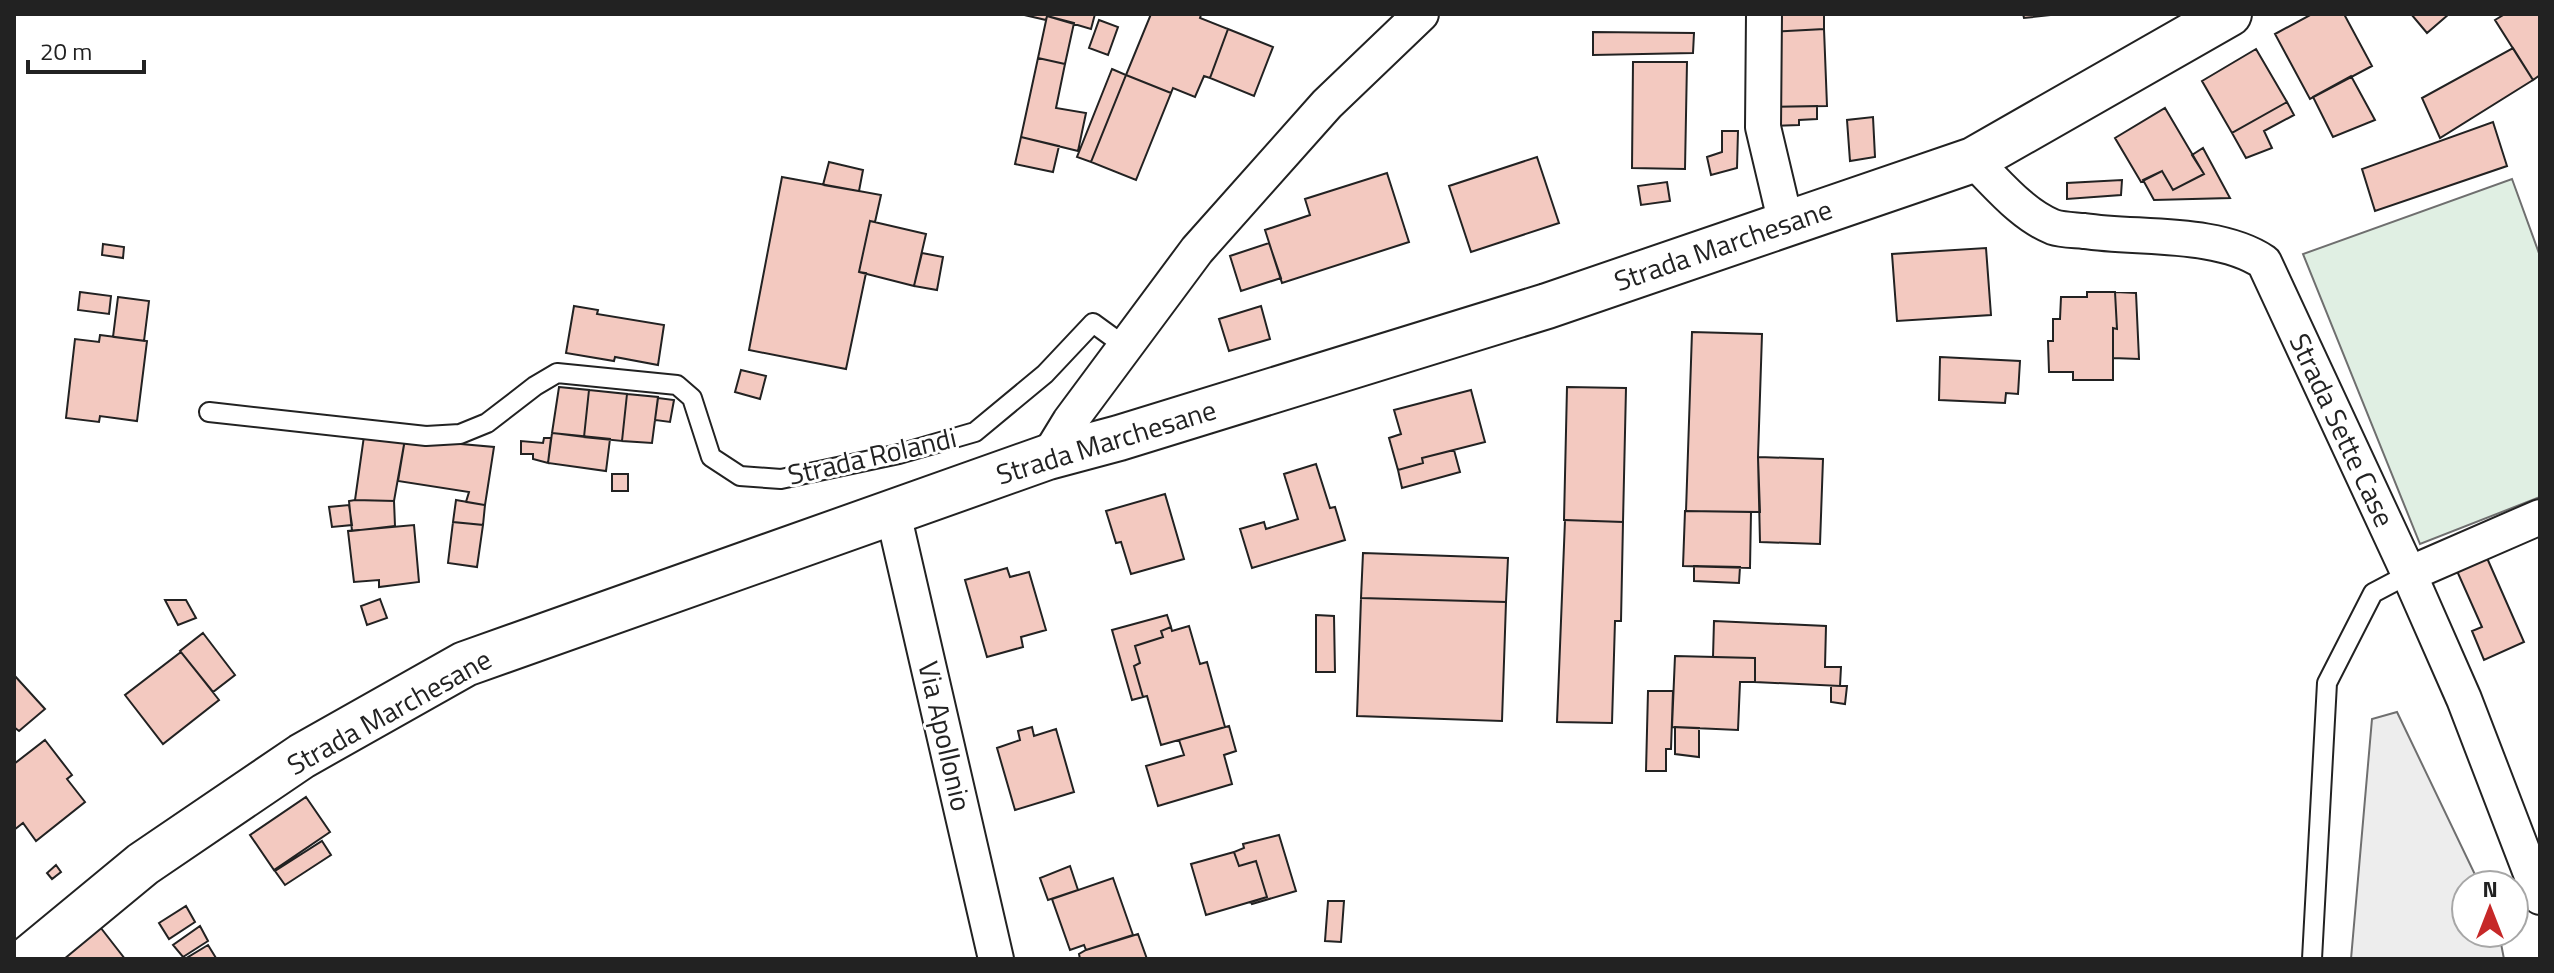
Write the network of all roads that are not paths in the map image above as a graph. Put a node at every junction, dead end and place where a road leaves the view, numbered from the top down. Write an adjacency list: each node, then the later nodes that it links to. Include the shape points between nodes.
1 (1421, 14): 6 (street, via 1327,104 1197,250)
2 (1764, 14): 5 (street, via 1763,127)
3 (2229, 14): 4 (main road, Strada Marchesane)
4 (1973, 160): 5 (main road, Strada Marchesane); 11 (street, Strada Sette Case, via 2021,208 2054,227 2224,244 2264,262)
5 (1786, 224): 8 (main road, Strada Marchesane, via 1547,306)
6 (1126, 347): 7 (lane, Strada Rolandi, via 1093,323 1045,374 975,432 781,479 740,476 711,457 692,398 677,385 557,373 487,423 460,434 426,436); 8 (street)
7 (209, 412)
8 (1048, 457): 9 (main road, Strada Marchesane)
9 (893, 513): 13 (main road, Strada Marchesane, via 465,664 302,756 143,864); 14 (street, Via Apollonio)
10 (2540, 517): 11 (street)
11 (2409, 574): 12 (street, Strada Sette Case); 15 (lane, via 2373,593 2327,683)
12 (2540, 897)
13 (28, 959)
14 (996, 959)
15 (2312, 959)

